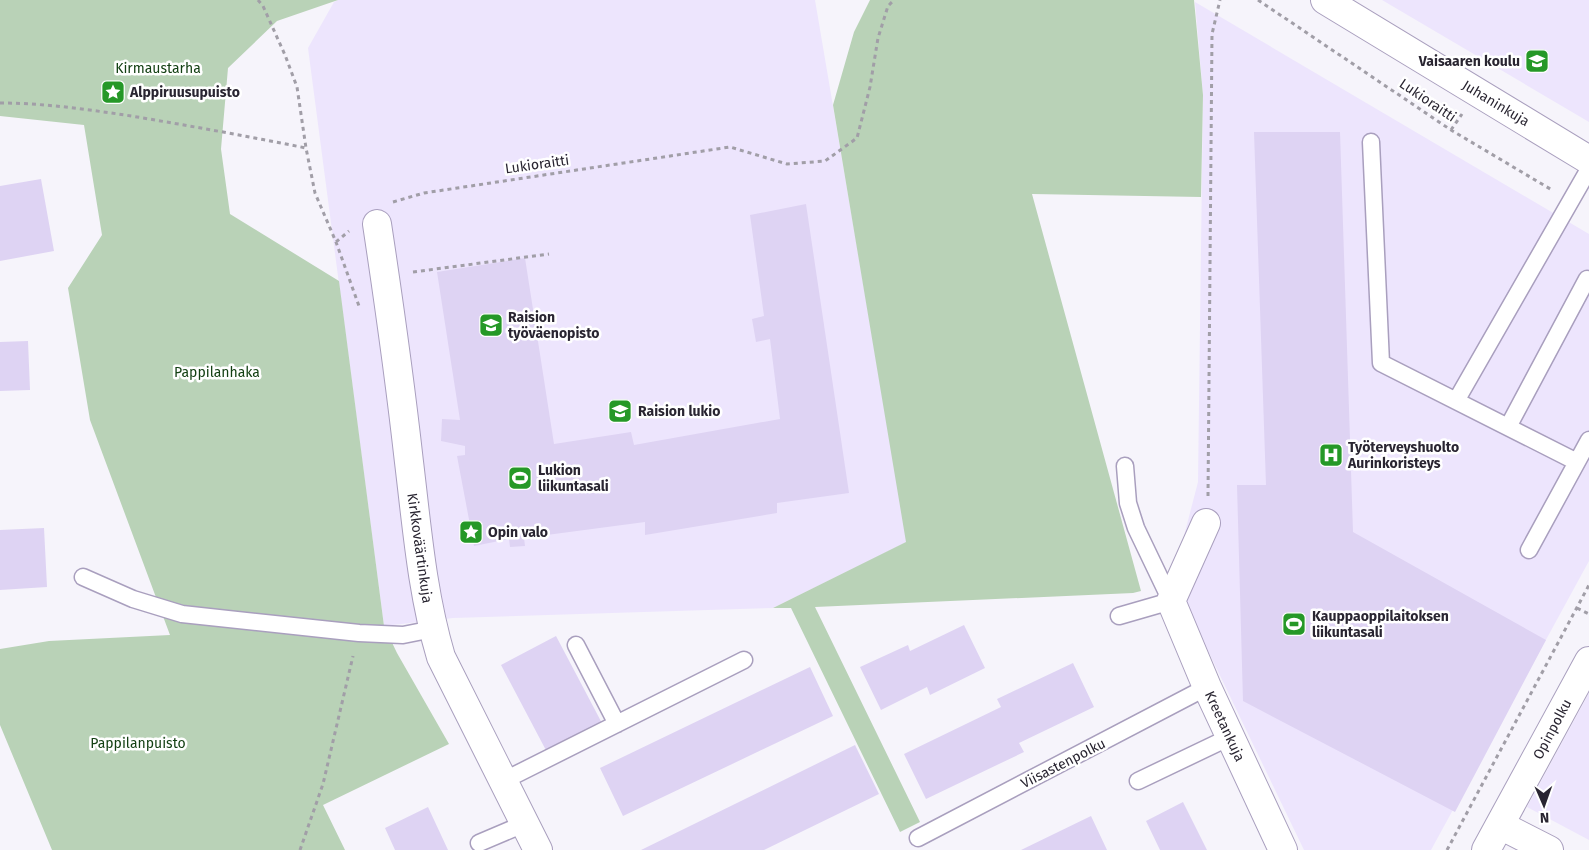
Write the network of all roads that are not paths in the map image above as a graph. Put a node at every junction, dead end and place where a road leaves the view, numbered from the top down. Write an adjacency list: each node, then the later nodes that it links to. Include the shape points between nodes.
1 (1325, 0): 3 (street, Juhaninkuja)
2 (1371, 142): 7 (lane, via 1381,363)
3 (1589, 160)
4 (1589, 169): 7 (lane)
5 (375, 217): 17 (street, Kirkkoväärtinkuja, via 398,365 420,563)
6 (1587, 279): 8 (lane)
7 (1456, 401): 8 (lane)
8 (1508, 427): 10 (lane)
9 (1589, 440): 10 (lane)
10 (1577, 462): 13 (lane)
11 (1125, 466): 15 (lane, via 1128,503 1136,528)
12 (1206, 523): 15 (street)
13 (1529, 550)
14 (83, 577): 17 (lane, via 132,599 182,614 359,633 403,635)
15 (1172, 601): 16 (lane); 21 (street, Kreetankuja)
16 (1119, 616)
17 (433, 629): 24 (street, Kirkkoväärtinkuja, via 441,657)
18 (576, 645): 22 (lane)
19 (744, 660): 22 (lane)
20 (1589, 660): 27 (street, Opinpolku)
21 (1207, 687): 23 (street, Kreetankuja); 28 (lane, Viisastenpolku)
22 (617, 724): 24 (lane)
23 (1230, 737): 25 (lane); 31 (street, Kreetankuja)
24 (503, 781): 26 (street, Kirkkoväärtinkuja)
25 (1138, 781)
26 (524, 824): 29 (lane); 30 (street, Kirkkoväärtinkuja)
27 (1500, 825): 32 (street, Opinpolku); 33 (street)
28 (918, 838)
29 (479, 843)
30 (538, 850)
31 (1283, 850)
32 (1486, 850)
33 (1549, 850)

